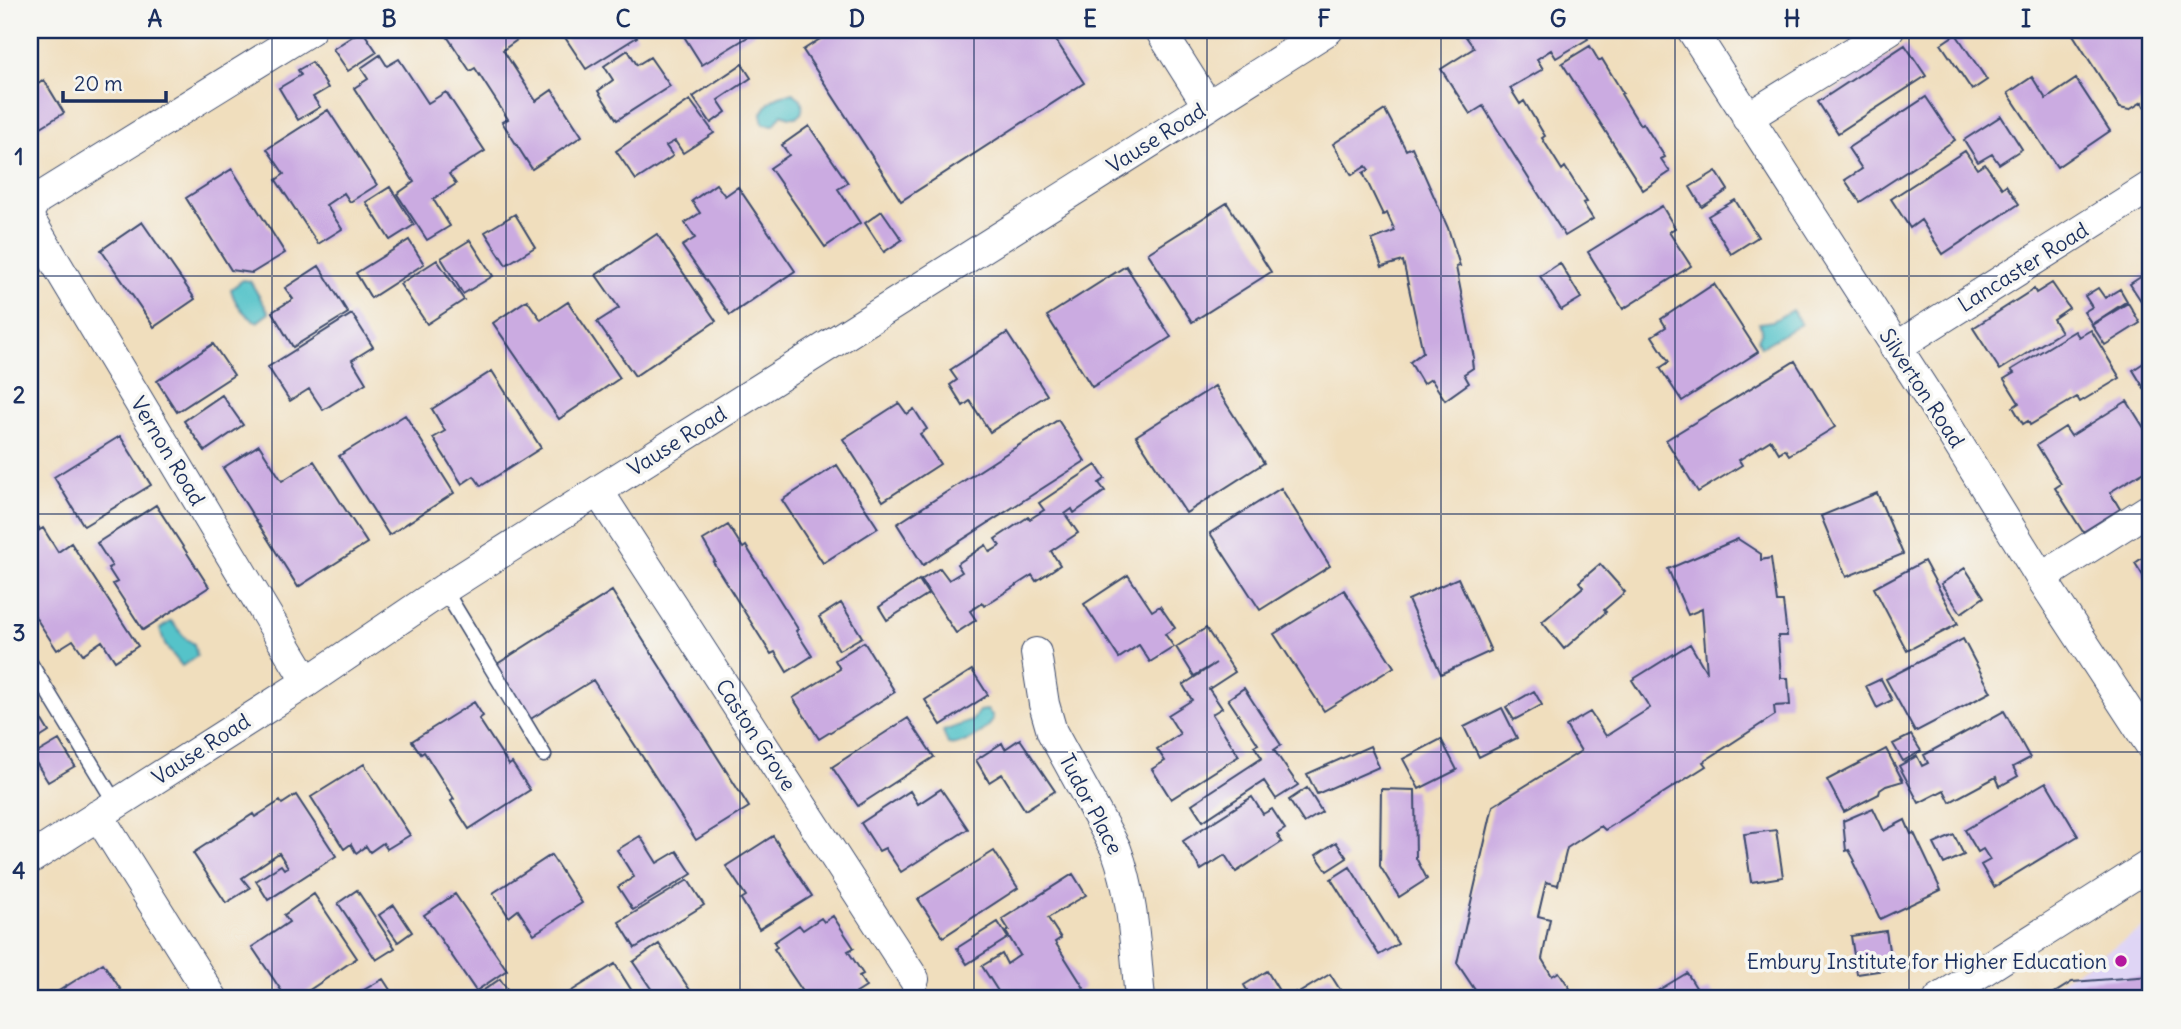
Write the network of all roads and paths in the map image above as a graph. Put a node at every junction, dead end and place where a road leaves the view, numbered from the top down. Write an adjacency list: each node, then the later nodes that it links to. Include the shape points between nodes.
1 (310, 30): 9 (street, via 36,200)
2 (1160, 30): 6 (street)
3 (1328, 30): 6 (street, Vause Road)
4 (1692, 30): 7 (street, Silverton Road)
5 (1889, 30): 7 (street)
6 (1208, 106): 12 (street, Vause Road)
7 (1747, 118): 11 (street, Silverton Road)
8 (2151, 186): 11 (street, Lancaster Road)
9 (30, 210)
10 (30, 220): 18 (street, Vernon Road)
11 (1895, 348): 14 (street, Silverton Road)
12 (597, 491): 15 (street, Vause Road); 24 (street, Caston Grove)
13 (2151, 508): 14 (street)
14 (2041, 578): 19 (street, Silverton Road)
15 (444, 589): 18 (street, Vause Road); 20 (lane)
16 (1035, 653): 26 (street, Tudor Place, via 1052,732 1124,871)
17 (30, 663): 21 (lane)
18 (307, 682): 21 (street, Vause Road)
19 (2151, 746)
20 (544, 755)
21 (107, 809): 22 (street, Vause Road); 25 (street)
22 (30, 859)
23 (2151, 864): 27 (street)
24 (914, 979)
25 (213, 999)
26 (1140, 999)
27 (1940, 999)

